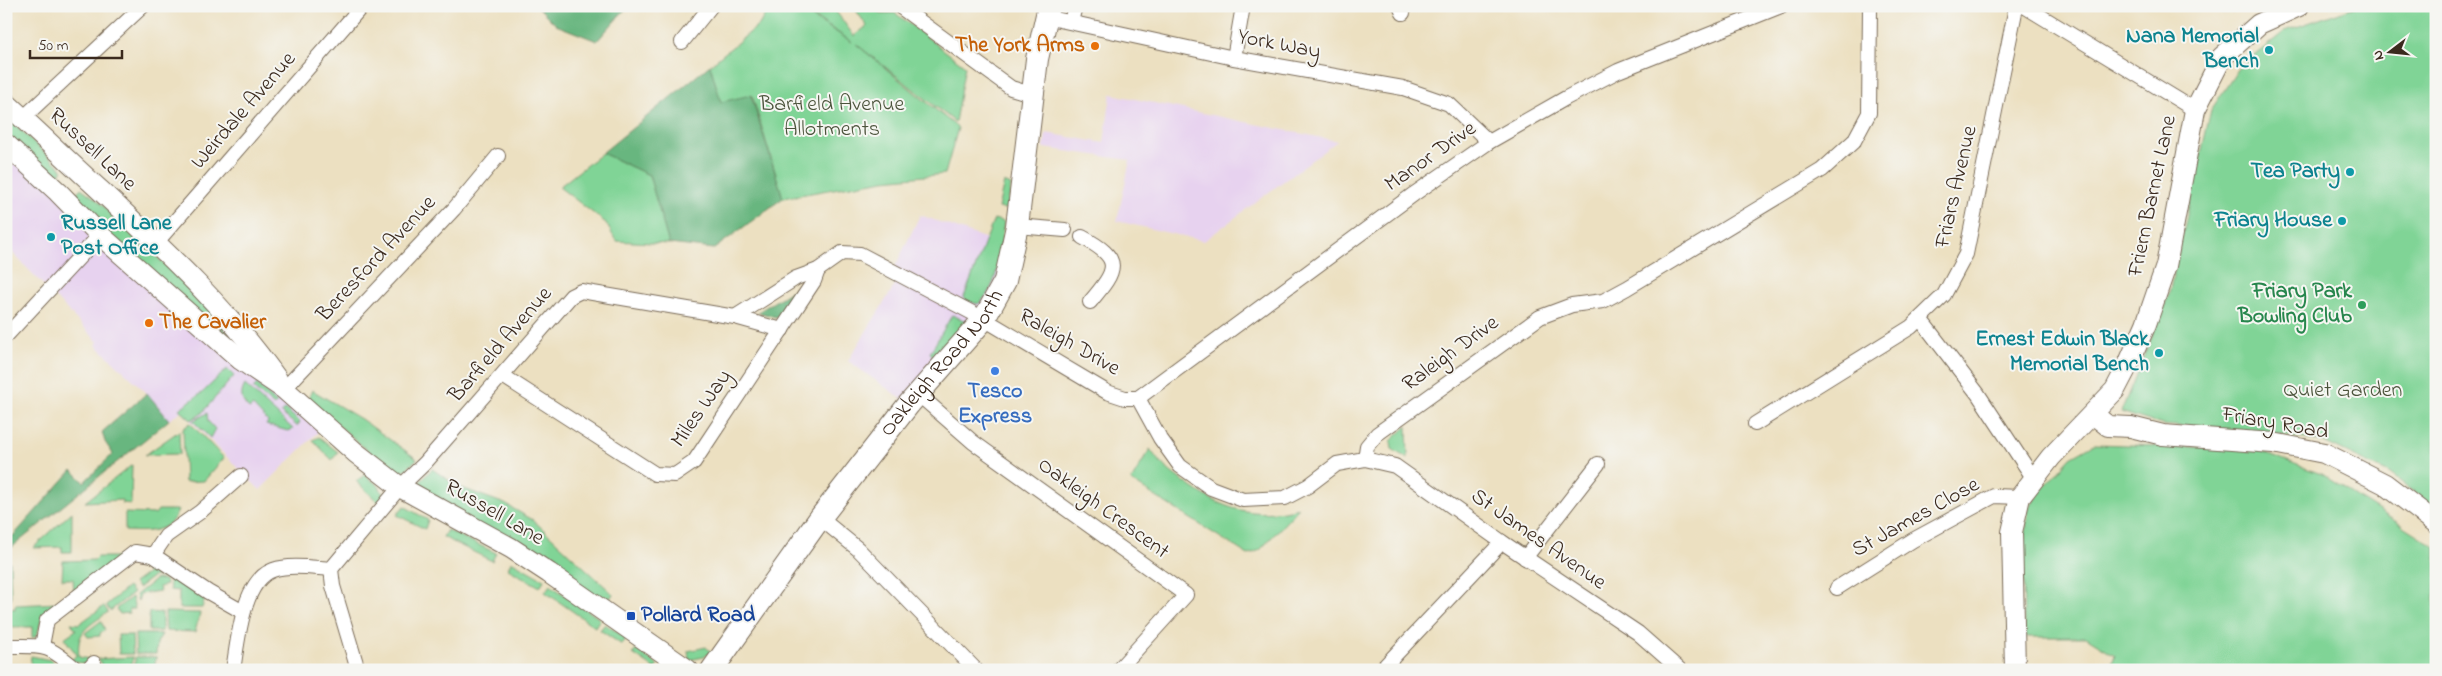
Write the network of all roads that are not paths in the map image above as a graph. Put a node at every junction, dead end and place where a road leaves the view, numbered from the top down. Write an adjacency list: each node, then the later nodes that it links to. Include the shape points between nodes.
1 (143, 6): 19 (street)
2 (362, 6): 29 (street, Weirdale Avenue)
3 (711, 6): 14 (street)
4 (899, 6): 16 (street, via 1011,88)
5 (1075, 6): 13 (street)
6 (1243, 6): 15 (street)
7 (1781, 6): 20 (street, Manor Drive, via 1618,71)
8 (1870, 6): 43 (street, Raleigh Drive, via 1869,113 1854,141 1822,170 1603,301 1572,305 1540,317 1377,434 1367,446)
9 (2018, 6): 34 (street, Friars Avenue, via 1966,254 1944,295)
10 (2024, 6): 18 (street)
11 (2299, 6): 18 (main road, Friern Barnet Lane, via 2259,24 2222,56)
12 (1047, 12): 13 (street, York Way); 16 (main road, Oakleigh Road North, via 1037,59)
13 (1071, 22): 15 (street, York Way)
14 (682, 42)
15 (1234, 58): 20 (street, York Way, via 1388,85 1426,95 1449,104)
16 (1034, 95): 25 (main road, Oakleigh Road North)
17 (6, 103): 19 (main road, Russell Lane)
18 (2195, 110): 41 (main road, Friern Barnet Lane, via 2166,266 2146,324 2115,390)
19 (23, 118): 23 (main road, Russell Lane)
20 (1489, 142): 40 (street, Manor Drive)
21 (6, 144): 24 (main road, Russell Lane)
22 (498, 156): 38 (street, Beresford Avenue, via 454,209)
23 (78, 170): 24 (main road); 29 (main road, Russell Lane)
24 (58, 192): 27 (main road, Russell Lane)
25 (1017, 226): 26 (street); 33 (main road, Oakleigh Road North, via 1005,281)
26 (1065, 230)
27 (100, 235): 36 (street); 38 (main road, Russell Lane, via 241,360)
28 (1082, 237): 31 (street, via 1104,249 1110,257 1109,279)
29 (156, 243): 38 (main road, Russell Lane, via 251,341)
30 (818, 270): 32 (street, via 796,278); 33 (street, via 842,253 860,254); 35 (street, Miles Way, via 814,282)
31 (1090, 302)
32 (735, 317): 35 (street, Barfield Avenue); 37 (street, Barfield Avenue, via 581,291 571,296)
33 (984, 319): 39 (main road, Oakleigh Road North); 40 (street, Raleigh Drive, via 1107,392)
34 (1920, 320): 42 (street, Friars Avenue); 46 (street, via 1978,394)
35 (782, 330): 37 (street, Miles Way, via 694,462 676,475 655,474)
36 (6, 336)
37 (503, 376): 47 (street, Barfield Avenue, via 425,463)
38 (284, 389): 47 (main road, Russell Lane, via 356,453)
39 (918, 394): 49 (main road, Oakleigh Road North); 66 (street, Oakleigh Crescent, via 973,442 1186,595)
40 (1138, 398): 43 (street, Raleigh Drive, via 1180,466 1211,488 1243,500 1285,498 1308,486 1337,464)
41 (2093, 414): 46 (main road, Friern Barnet Lane); 50 (main road, Friary Road, via 2108,426 2131,427 2163,435 2273,443 2324,453 2385,484)
42 (1755, 424)
43 (1365, 459): 51 (street, St James Avenue, via 1395,466)
44 (1598, 464): 53 (street)
45 (241, 476): 52 (street, via 166,536)
46 (2034, 479): 48 (main road, Friern Barnet Lane)
47 (400, 486): 54 (street, Barfield Avenue); 63 (main road, Russell Lane, via 512,548)
48 (2020, 497): 55 (street, St James Close, via 1994,496 1912,540); 68 (main road, Friern Barnet Lane, via 2012,532)
49 (820, 518): 64 (main road, Oakleigh Road North); 65 (street, via 858,549)
50 (2436, 523)
51 (1502, 542): 53 (street, St James Avenue); 67 (street)
52 (153, 555): 56 (street); 58 (street, via 135,552 47,620)
53 (1525, 558): 59 (street, St James Avenue, via 1638,633)
54 (331, 569): 56 (street, via 288,567 272,570 257,581); 62 (street)
55 (1837, 588)
56 (243, 612): 61 (street)
57 (6, 646): 58 (street)
58 (42, 646): 60 (street, via 54,650)
59 (1676, 669)
60 (77, 670)
61 (233, 670)
62 (358, 670)
63 (688, 670)
64 (712, 670)
65 (976, 670)
66 (1118, 670)
67 (1381, 670)
68 (2015, 670)

